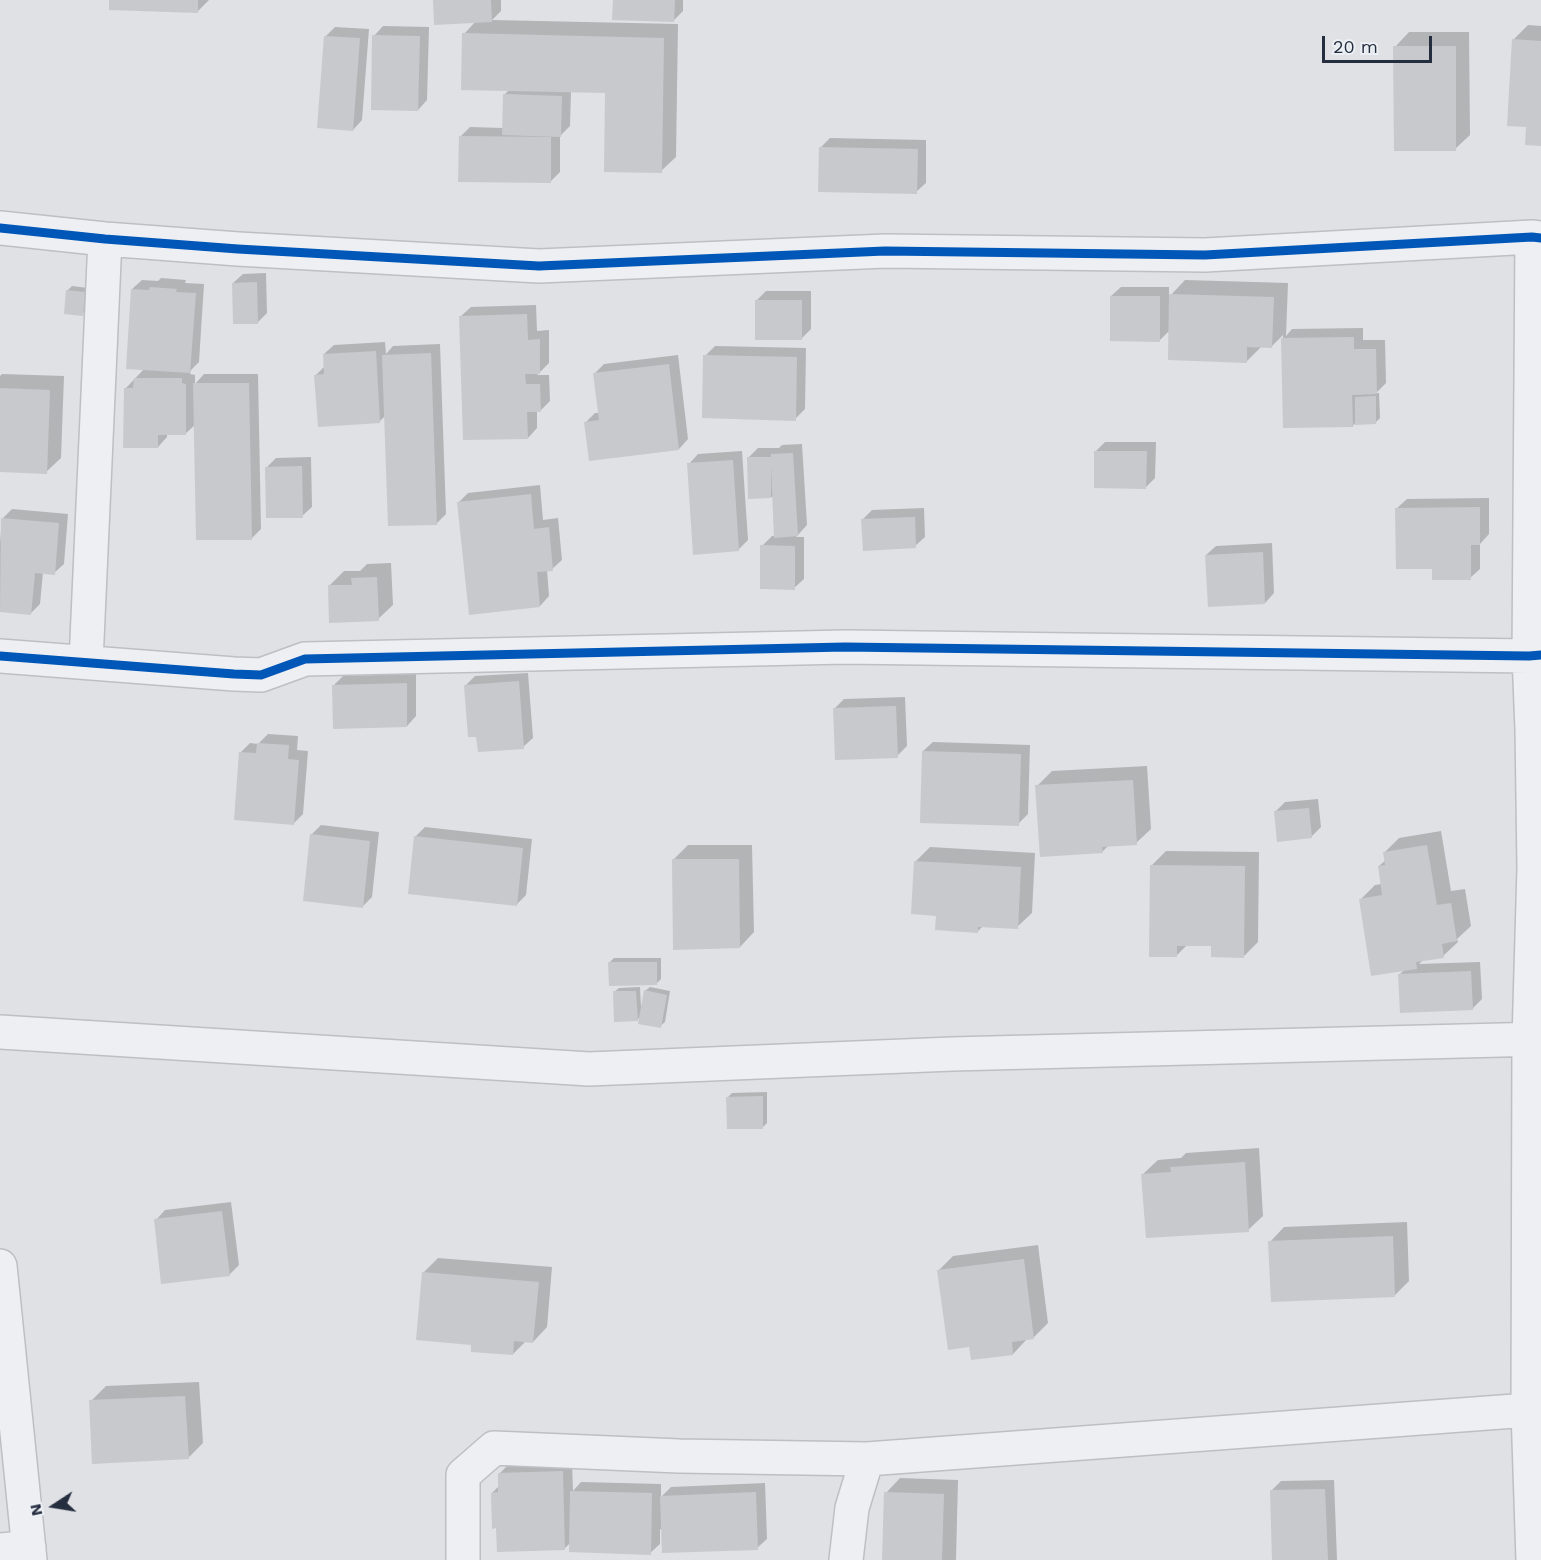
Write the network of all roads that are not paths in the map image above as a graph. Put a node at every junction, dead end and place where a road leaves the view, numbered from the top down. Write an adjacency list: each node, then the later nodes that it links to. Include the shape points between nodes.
1 (0, 228): 3 (street)
2 (1536, 237): 3 (street, via 1205,255 885,251 539,266); 5 (street)
3 (105, 239): 6 (street)
4 (0, 656): 6 (street)
5 (1535, 656): 6 (street, via 823,647 305,659 261,675); 8 (street)
6 (86, 662)
7 (0, 1032): 8 (street, via 589,1068)
8 (1535, 1039): 10 (street)
9 (0, 1266): 12 (street)
10 (1534, 1410): 11 (street); 15 (street)
11 (867, 1459): 13 (street, via 494,1448 463,1475); 14 (street, via 852,1508)
12 (20, 1552)
13 (463, 1560)
14 (846, 1560)
15 (1533, 1560)

